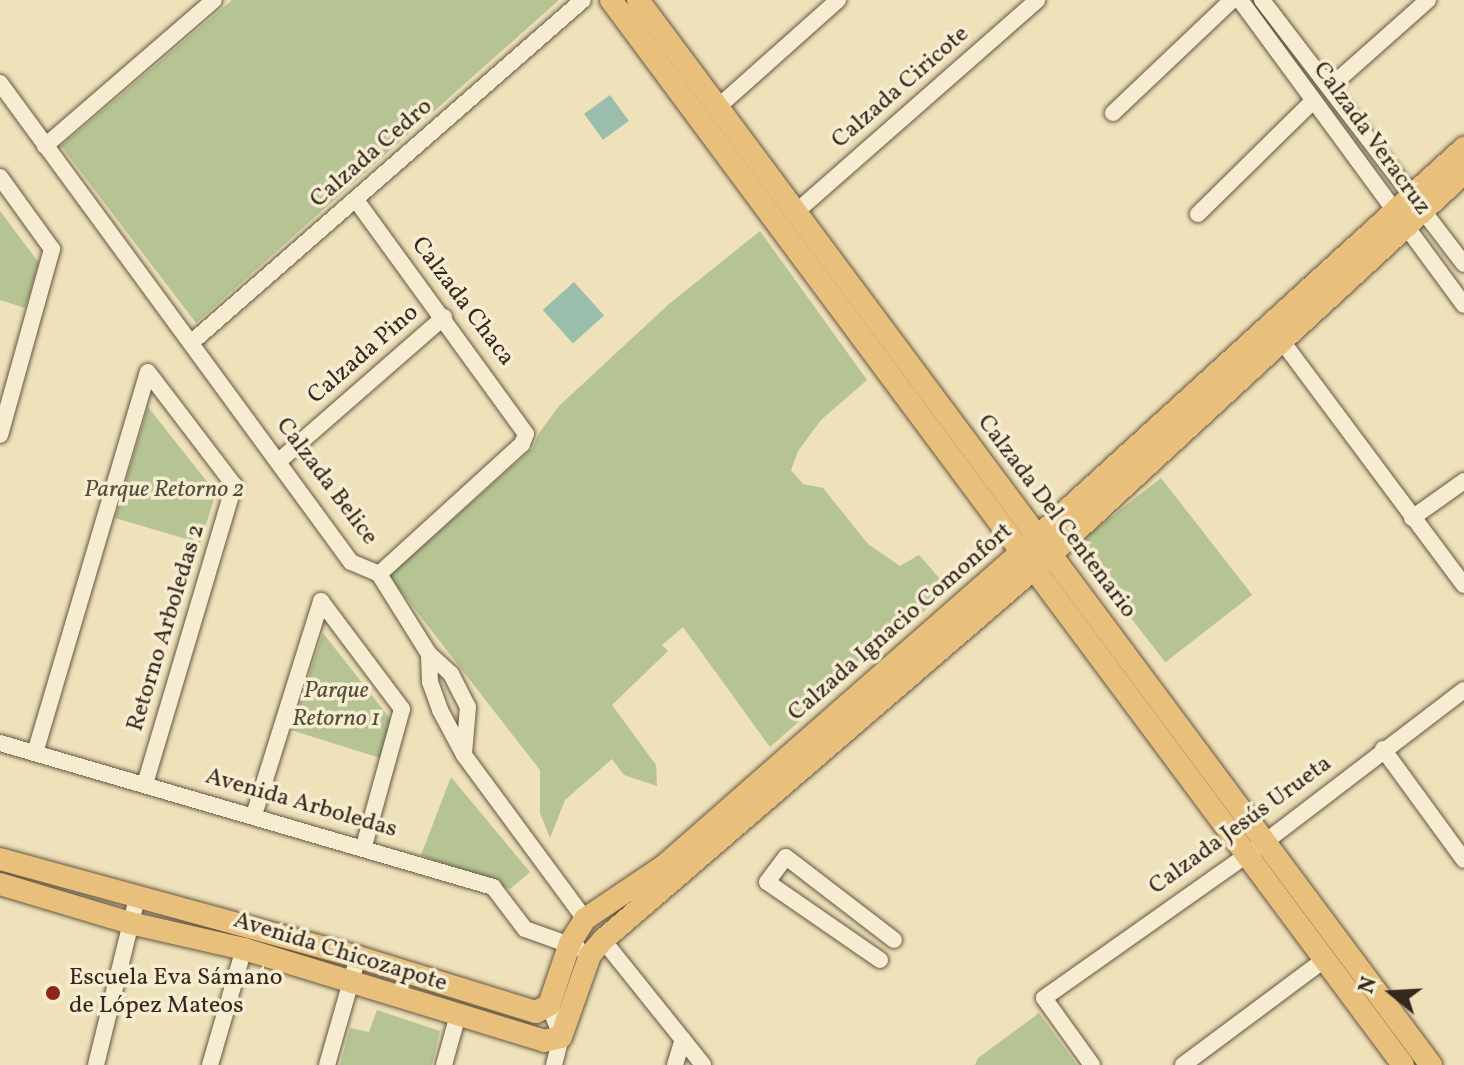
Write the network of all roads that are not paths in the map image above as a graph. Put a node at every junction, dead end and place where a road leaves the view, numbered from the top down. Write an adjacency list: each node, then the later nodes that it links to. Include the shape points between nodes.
1 (214, 0): 15 (street)
2 (583, 0): 19 (street, Calzada Cedro)
3 (838, 0): 13 (street)
4 (1037, 0): 21 (street, Calzada Ciricote)
5 (1232, 0): 14 (street)
6 (1240, 0): 12 (street, Calzada Veracruz)
7 (1262, 0): 11 (street, Calzada Veracruz)
8 (1428, 0): 11 (street)
9 (627, 4): 13 (main road, Calzada Del Centenario); 33 (main road, Calzada Del Centenario)
10 (0, 83): 15 (street, Calzada Belice)
11 (1330, 87): 20 (street, Calzada Veracruz)
12 (1313, 101): 20 (street, Calzada Veracruz); 22 (street)
13 (718, 107): 21 (main road, Calzada Del Centenario)
14 (1113, 113)
15 (45, 146): 27 (street, Calzada Belice)
16 (1464, 148): 20 (main road, Calzada Ignacio Comonfort)
17 (1464, 173): 20 (main road, Calzada Ignacio Comonfort)
18 (0, 177): 29 (street, via 52,249)
19 (356, 200): 25 (street, Calzada Chaca); 27 (street, Calzada Cedro)
20 (1408, 210): 23 (street, Calzada Veracruz); 24 (street, Calzada Veracruz); 26 (main road, Calzada Ignacio Comonfort); 28 (main road, Calzada Ignacio Comonfort)
21 (796, 212): 33 (main road, Calzada Del Centenario)
22 (1198, 214)
23 (1464, 264)
24 (1464, 305)
25 (444, 317): 30 (street, Calzada Pino); 34 (street, Calzada Chaca, via 526,434 522,444)
26 (1271, 323): 28 (street); 33 (main road, Calzada Ignacio Comonfort)
27 (192, 342): 30 (street, Calzada Belice)
28 (1282, 343): 32 (street); 33 (main road, Calzada Ignacio Comonfort)
29 (0, 435)
30 (279, 461): 34 (street, Calzada Belice, via 351,562)
31 (1464, 481): 32 (street)
32 (1412, 518): 35 (street)
33 (1036, 552): 45 (main road, Calzada Del Centenario); 51 (main road, Calzada Ignacio Comonfort, via 665,865); 53 (main road, Calzada Ignacio Comonfort)
34 (379, 574): 36 (street, Calzada Belice)
35 (1464, 585)
36 (429, 654): 41 (street, Calzada Belice, via 430,682); 41 (street, via 451,674 468,707)
37 (1464, 690): 39 (street, Calzada Jesús Urueta)
38 (0, 743): 40 (street, Avenida Arboledas)
39 (1383, 749): 45 (street, Calzada Jesús Urueta); 47 (street)
40 (35, 753): 42 (street, Avenida Arboledas); 42 (street, Retorno Arboledas 2, via 148,372 234,485)
41 (464, 755): 51 (street, Calzada Belice)
42 (145, 784): 43 (street, Avenida Arboledas)
43 (254, 815): 44 (street, Avenida Arboledas); 44 (street, via 321,601 402,709)
44 (364, 846): 51 (street, Avenida Arboledas, via 493,887 525,929)
45 (1256, 847): 56 (main road, Calzada Del Centenario); 71 (street, Calzada Jesús Urueta, via 1044,998); 73 (main road, Calzada Del Centenario)
46 (0, 859): 49 (main road, Avenida Chicozapote)
47 (1464, 860)
48 (0, 884): 50 (main road, Avenida Chicozapote)
49 (137, 898): 50 (street); 55 (main road, Avenida Chicozapote)
50 (130, 923): 54 (main road, Avenida Chicozapote); 64 (street)
51 (577, 931): 53 (street); 59 (main road)
52 (894, 940): 57 (street, via 786,857 767,882)
53 (596, 948): 61 (main road); 62 (street)
54 (244, 949): 58 (main road, Avenida Chicozapote); 65 (street)
55 (358, 957): 58 (street); 59 (main road, Avenida Chicozapote, via 525,1010 536,1012)
56 (1325, 959): 63 (main road, Calzada Del Centenario); 72 (street)
57 (880, 960)
58 (351, 982): 60 (main road, Avenida Chicozapote); 66 (street)
59 (549, 1005): 61 (street)
60 (458, 1015): 61 (main road, Avenida Chicozapote, via 544,1041); 67 (street)
61 (561, 1037): 68 (street)
62 (683, 1039): 69 (street); 70 (street)
63 (1401, 1064)
64 (96, 1065)
65 (210, 1065)
66 (327, 1065)
67 (444, 1065)
68 (554, 1065)
69 (675, 1065)
70 (703, 1065)
71 (1092, 1065)
72 (1183, 1065)
73 (1431, 1065)

